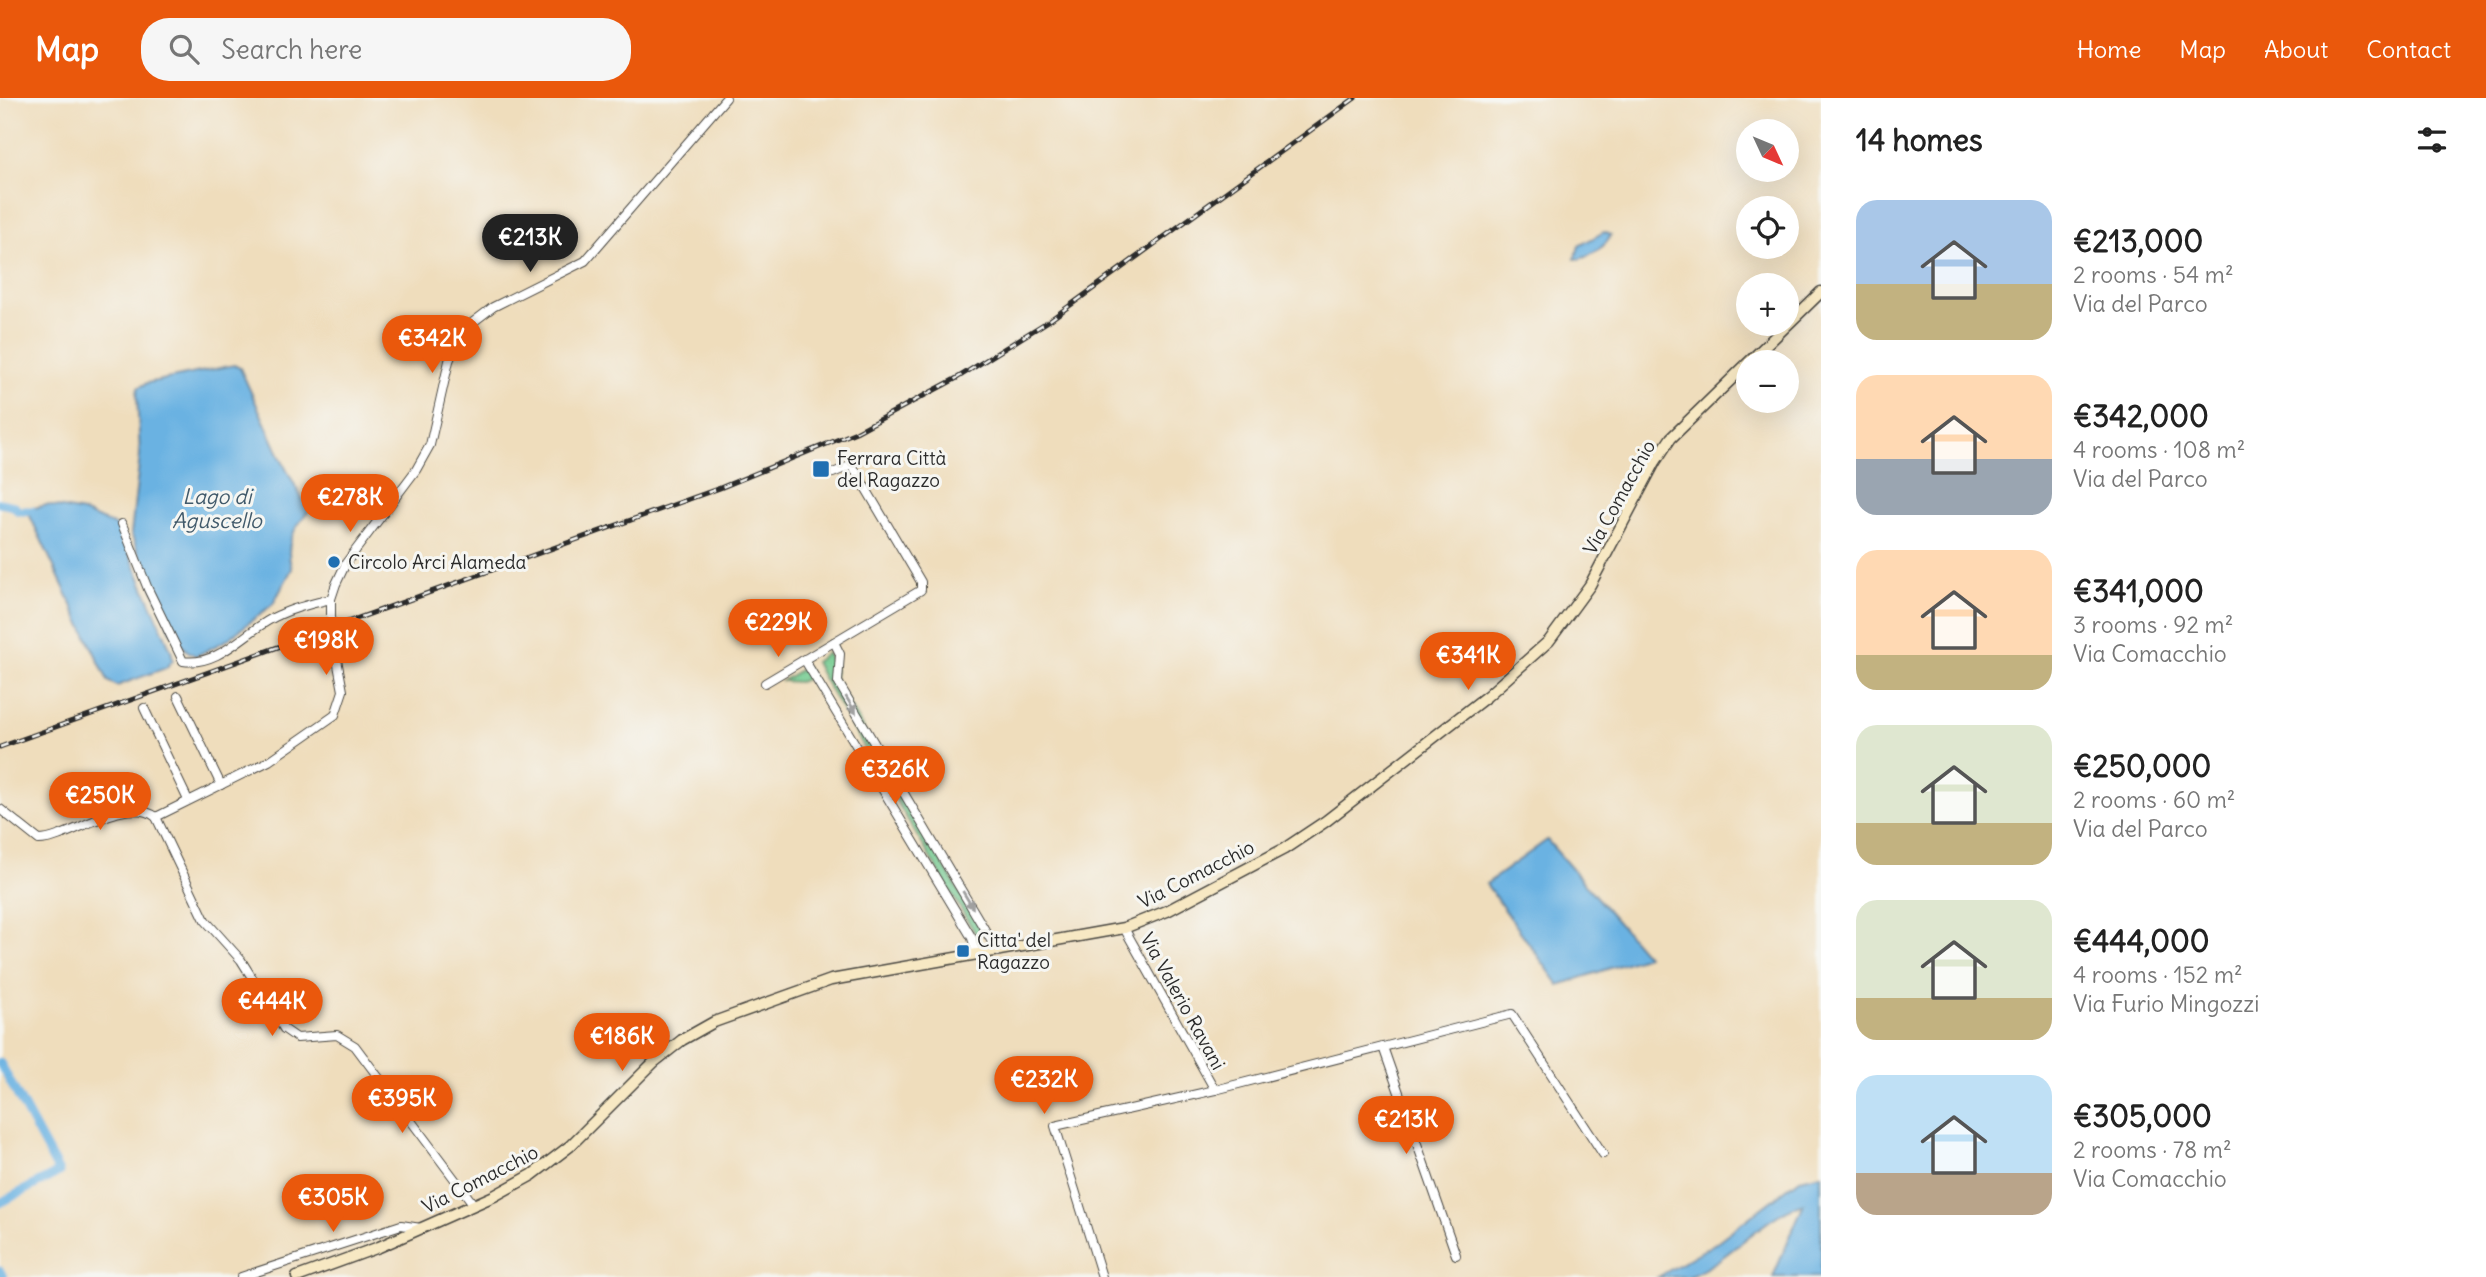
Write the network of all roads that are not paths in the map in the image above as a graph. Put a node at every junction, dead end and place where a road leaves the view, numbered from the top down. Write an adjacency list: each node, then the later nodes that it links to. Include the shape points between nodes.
1 (726, 98): 5 (street, via 585,261 493,307 464,331 449,360 430,445 346,563)
2 (1821, 292): 15 (main road, Via Comacchio, via 1671,438 1590,585 1563,625 1534,656 1304,836 1219,884)
3 (834, 472): 6 (street, via 852,465 921,586 919,592)
4 (122, 524): 5 (street, via 183,661 212,657 276,616)
5 (331, 599): 11 (street, via 331,628 343,691 335,715 286,751)
6 (834, 642): 7 (street); 16 (street, one-way to 16, via 841,654 838,682)
7 (804, 659): 8 (street); 17 (street, via 972,938)
8 (765, 683)
9 (178, 696): 11 (street)
10 (144, 708): 12 (street)
11 (221, 785): 12 (street)
12 (188, 800): 14 (street)
13 (0, 809): 14 (street, via 39,840 107,815 147,812)
14 (156, 817): 21 (street, via 205,920 240,960 284,1029 297,1038 337,1035 355,1046)
15 (1124, 928): 16 (main road, Via Comacchio); 19 (street, Via Valerio Ravani)
16 (998, 952): 17 (main road, Via Comacchio)
17 (977, 955): 21 (main road, Via Comacchio, via 831,980 714,1022 654,1062 556,1158)
18 (1383, 1047): 19 (street, Via Valerio Ravani); 20 (street, Via Valerio Ravani, via 1512,1014); 23 (street)
19 (1215, 1090): 26 (street, Via Valerio Ravani, via 1055,1126)
20 (1603, 1154)
21 (474, 1205): 22 (main road, Via Comacchio)
22 (421, 1228): 24 (street, Via Comacchio, via 401,1226); 25 (main road, Via Comacchio)
23 (1456, 1255)
24 (241, 1277)
25 (297, 1277)
26 (1101, 1277)

